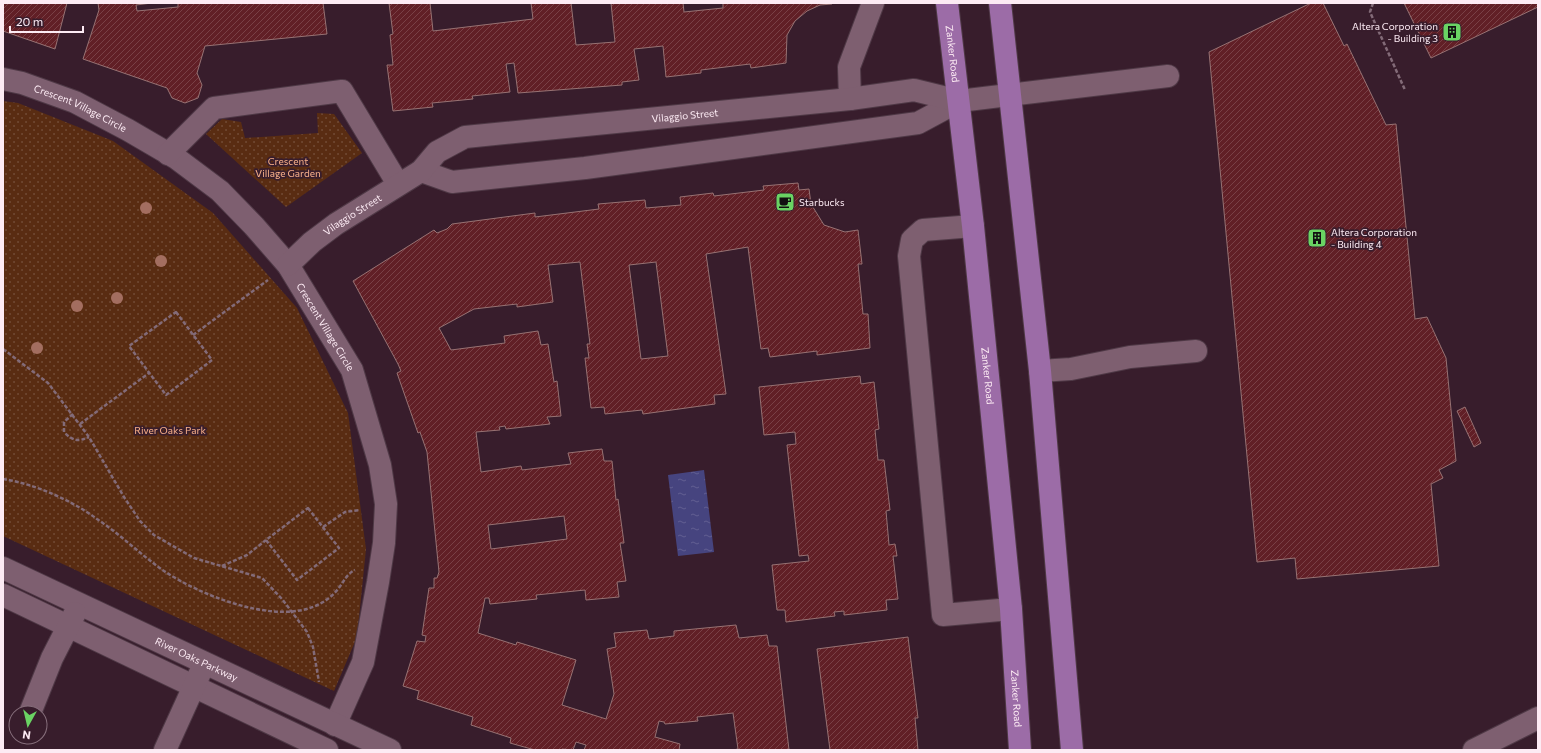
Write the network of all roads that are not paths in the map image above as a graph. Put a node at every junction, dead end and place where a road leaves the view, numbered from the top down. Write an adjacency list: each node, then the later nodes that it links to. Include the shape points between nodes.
1 (873, 3): 7 (street, via 849,67)
2 (947, 3): 8 (main road, Zanker Road)
3 (1000, 3): 6 (main road)
4 (1168, 76): 6 (street, Vilaggio Street)
5 (3, 79): 9 (street, Crescent Village Circle, via 75,102)
6 (1011, 95): 8 (street, Vilaggio Street); 15 (main road)
7 (850, 99): 8 (street, Vilaggio Street, via 914,90); 10 (street, Vilaggio Street, via 465,137 437,152)
8 (959, 102): 10 (street, Vilaggio Street, via 918,123 609,165 452,182); 12 (main road, Zanker Road)
9 (168, 154): 11 (street, via 214,108 342,91); 13 (street, Crescent Village Circle, via 220,191)
10 (421, 171): 11 (street, Vilaggio Street)
11 (398, 184): 13 (street, Vilaggio Street, via 336,224)
12 (974, 226): 19 (main road, Zanker Road); 19 (street, via 923,230 912,240 909,256 943,615)
13 (288, 265): 25 (street, Crescent Village Circle, via 352,370 380,465 386,504 384,543 363,662)
14 (1196, 351): 15 (street, via 1130,357 1071,369)
15 (1040, 371): 30 (main road)
16 (3, 568): 18 (street, River Oaks Parkway)
17 (3, 595): 20 (street)
18 (79, 604): 20 (street); 21 (street, River Oaks Parkway)
19 (1011, 609): 29 (main road, Zanker Road)
20 (70, 626): 22 (street); 23 (street, via 52,658)
21 (204, 664): 22 (street); 25 (street, River Oaks Parkway)
22 (194, 687): 26 (street); 27 (street)
23 (33, 705)
24 (1538, 718): 31 (street)
25 (335, 725): 28 (street, River Oaks Parkway)
26 (165, 750)
27 (327, 750)
28 (390, 750)
29 (1020, 750)
30 (1072, 750)
31 (1474, 750)

